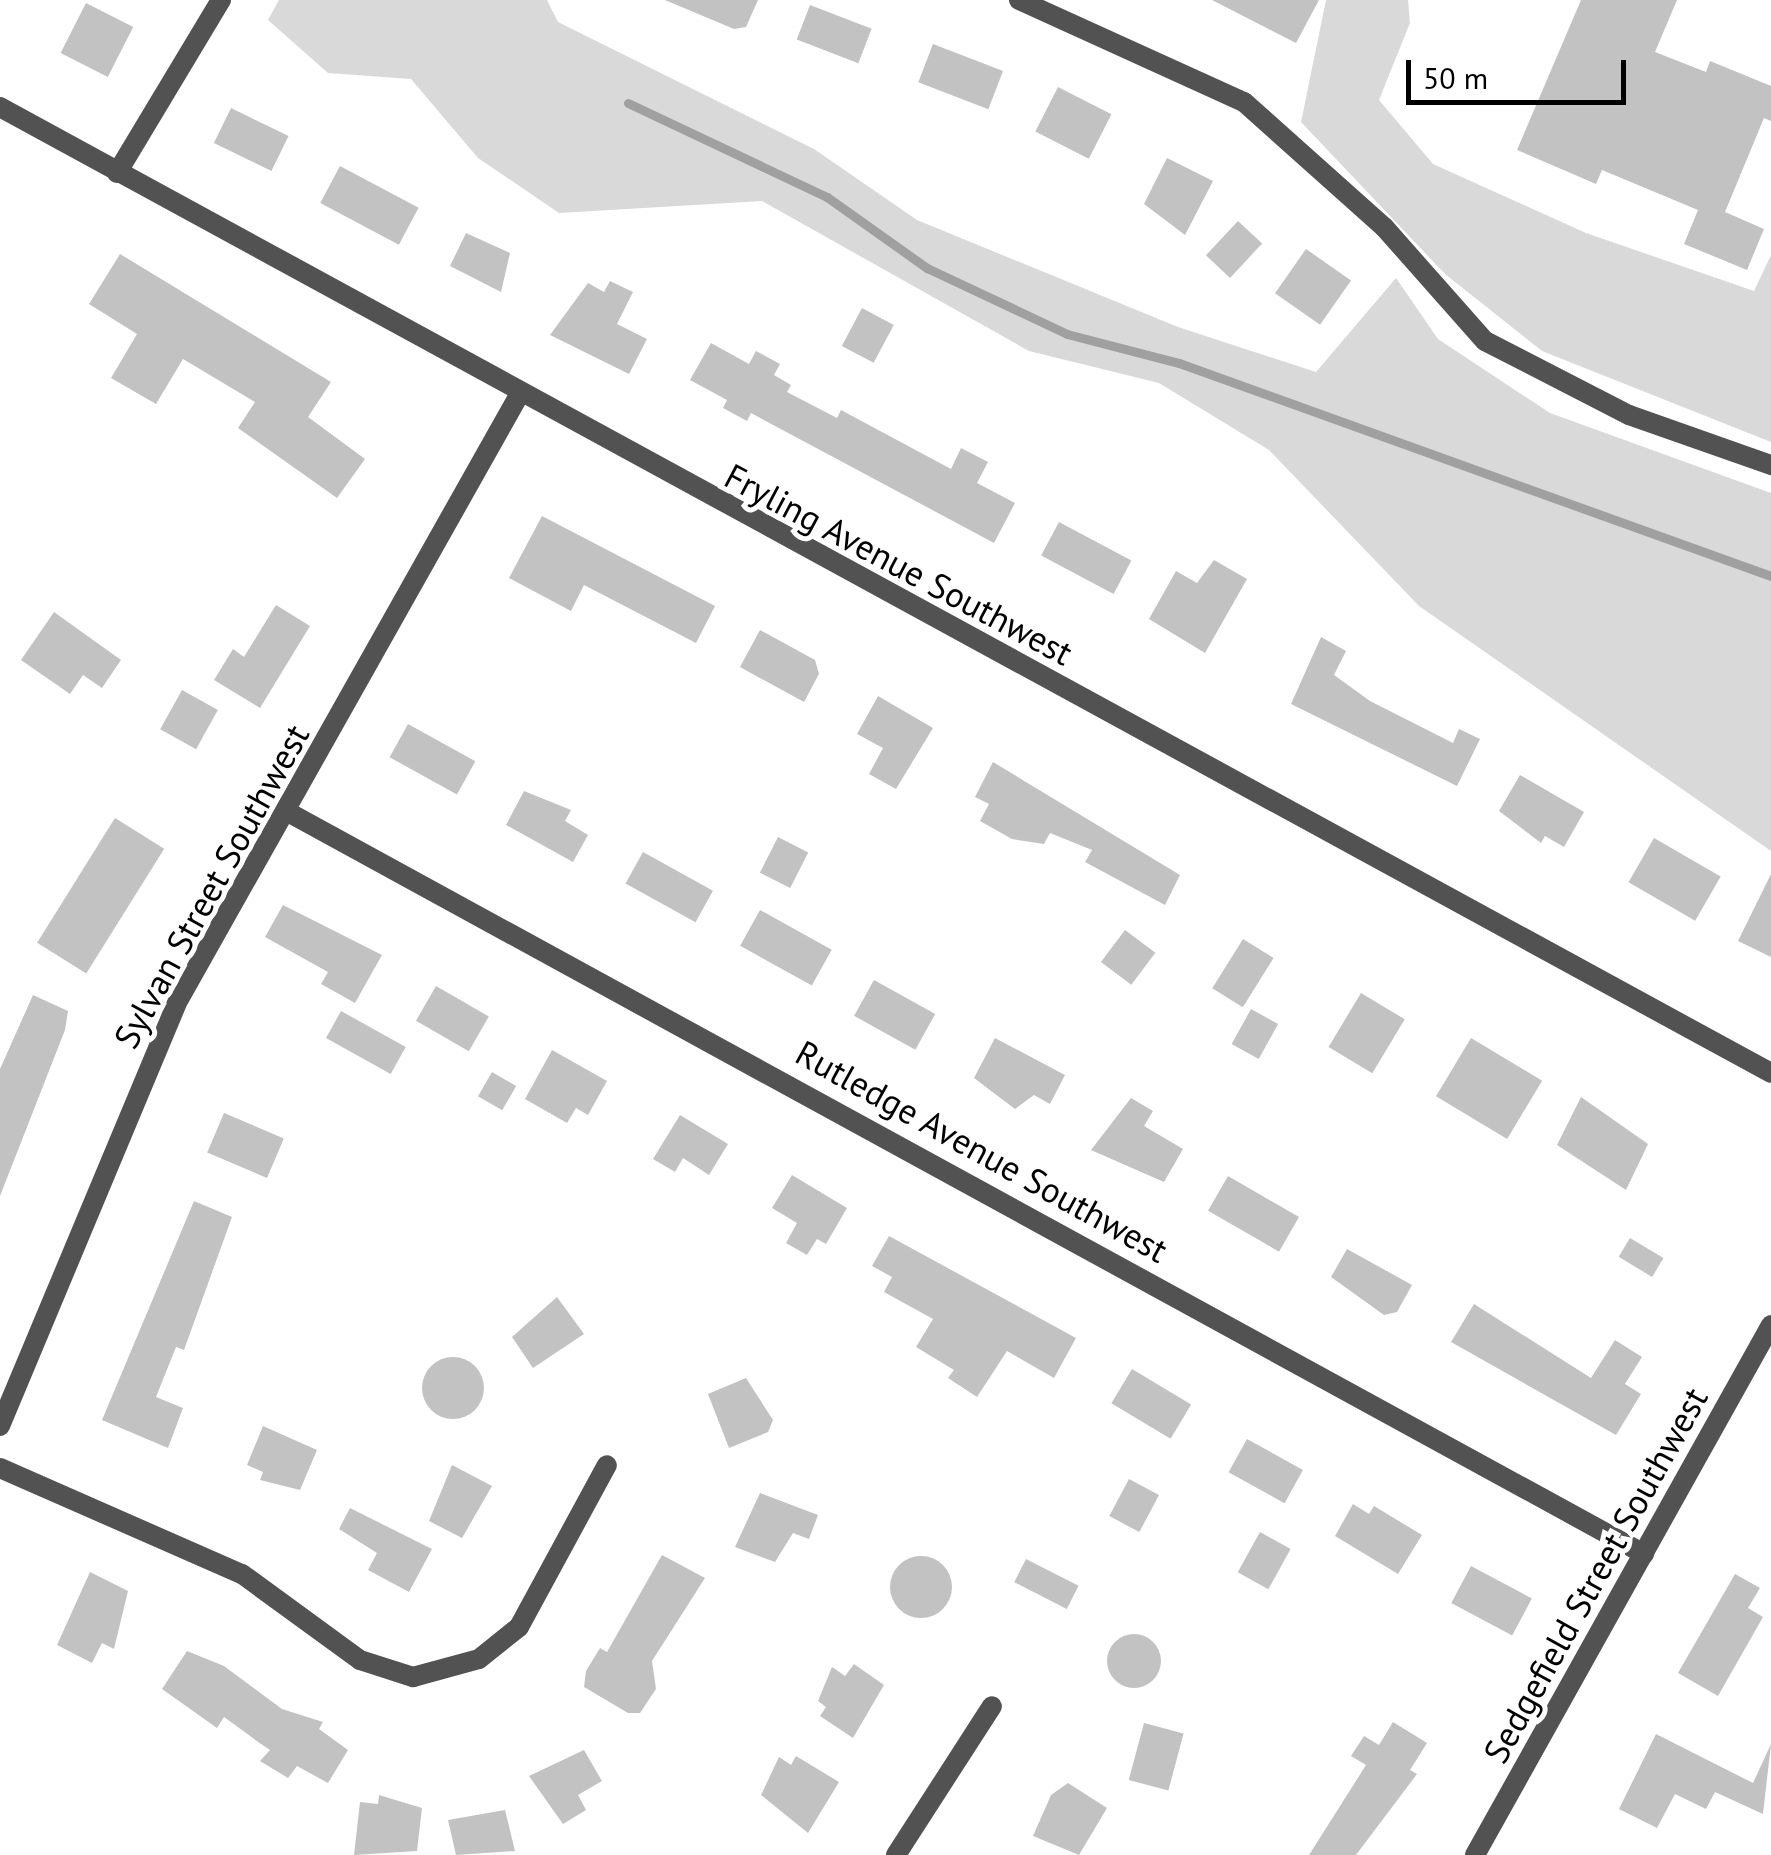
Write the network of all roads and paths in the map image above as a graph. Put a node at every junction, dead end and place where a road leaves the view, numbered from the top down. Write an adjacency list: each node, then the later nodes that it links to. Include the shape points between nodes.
1 (221, 0): 4 (street)
2 (1019, 0): 6 (street, via 1244,102 1384,226 1485,341 1629,415)
3 (0, 107): 4 (street, Fryling Avenue Southwest)
4 (117, 173): 5 (street, Fryling Avenue Southwest)
5 (518, 394): 7 (street, Sylvan Street Southwest); 8 (street, Fryling Avenue Southwest)
6 (1771, 465)
7 (286, 810): 10 (street, Sylvan Street Southwest, via 154,1053); 13 (street, Rutledge Avenue Southwest)
8 (1771, 1073)
9 (1771, 1325): 13 (street, Sedgefield Street Southwest)
10 (0, 1426)
11 (606, 1464): 12 (street, via 519,1628 479,1659 413,1677 360,1660 242,1574)
12 (0, 1468)
13 (1644, 1554): 16 (street, Sedgefield Street Southwest)
14 (992, 1706): 15 (street)
15 (896, 1855)
16 (1475, 1855)

